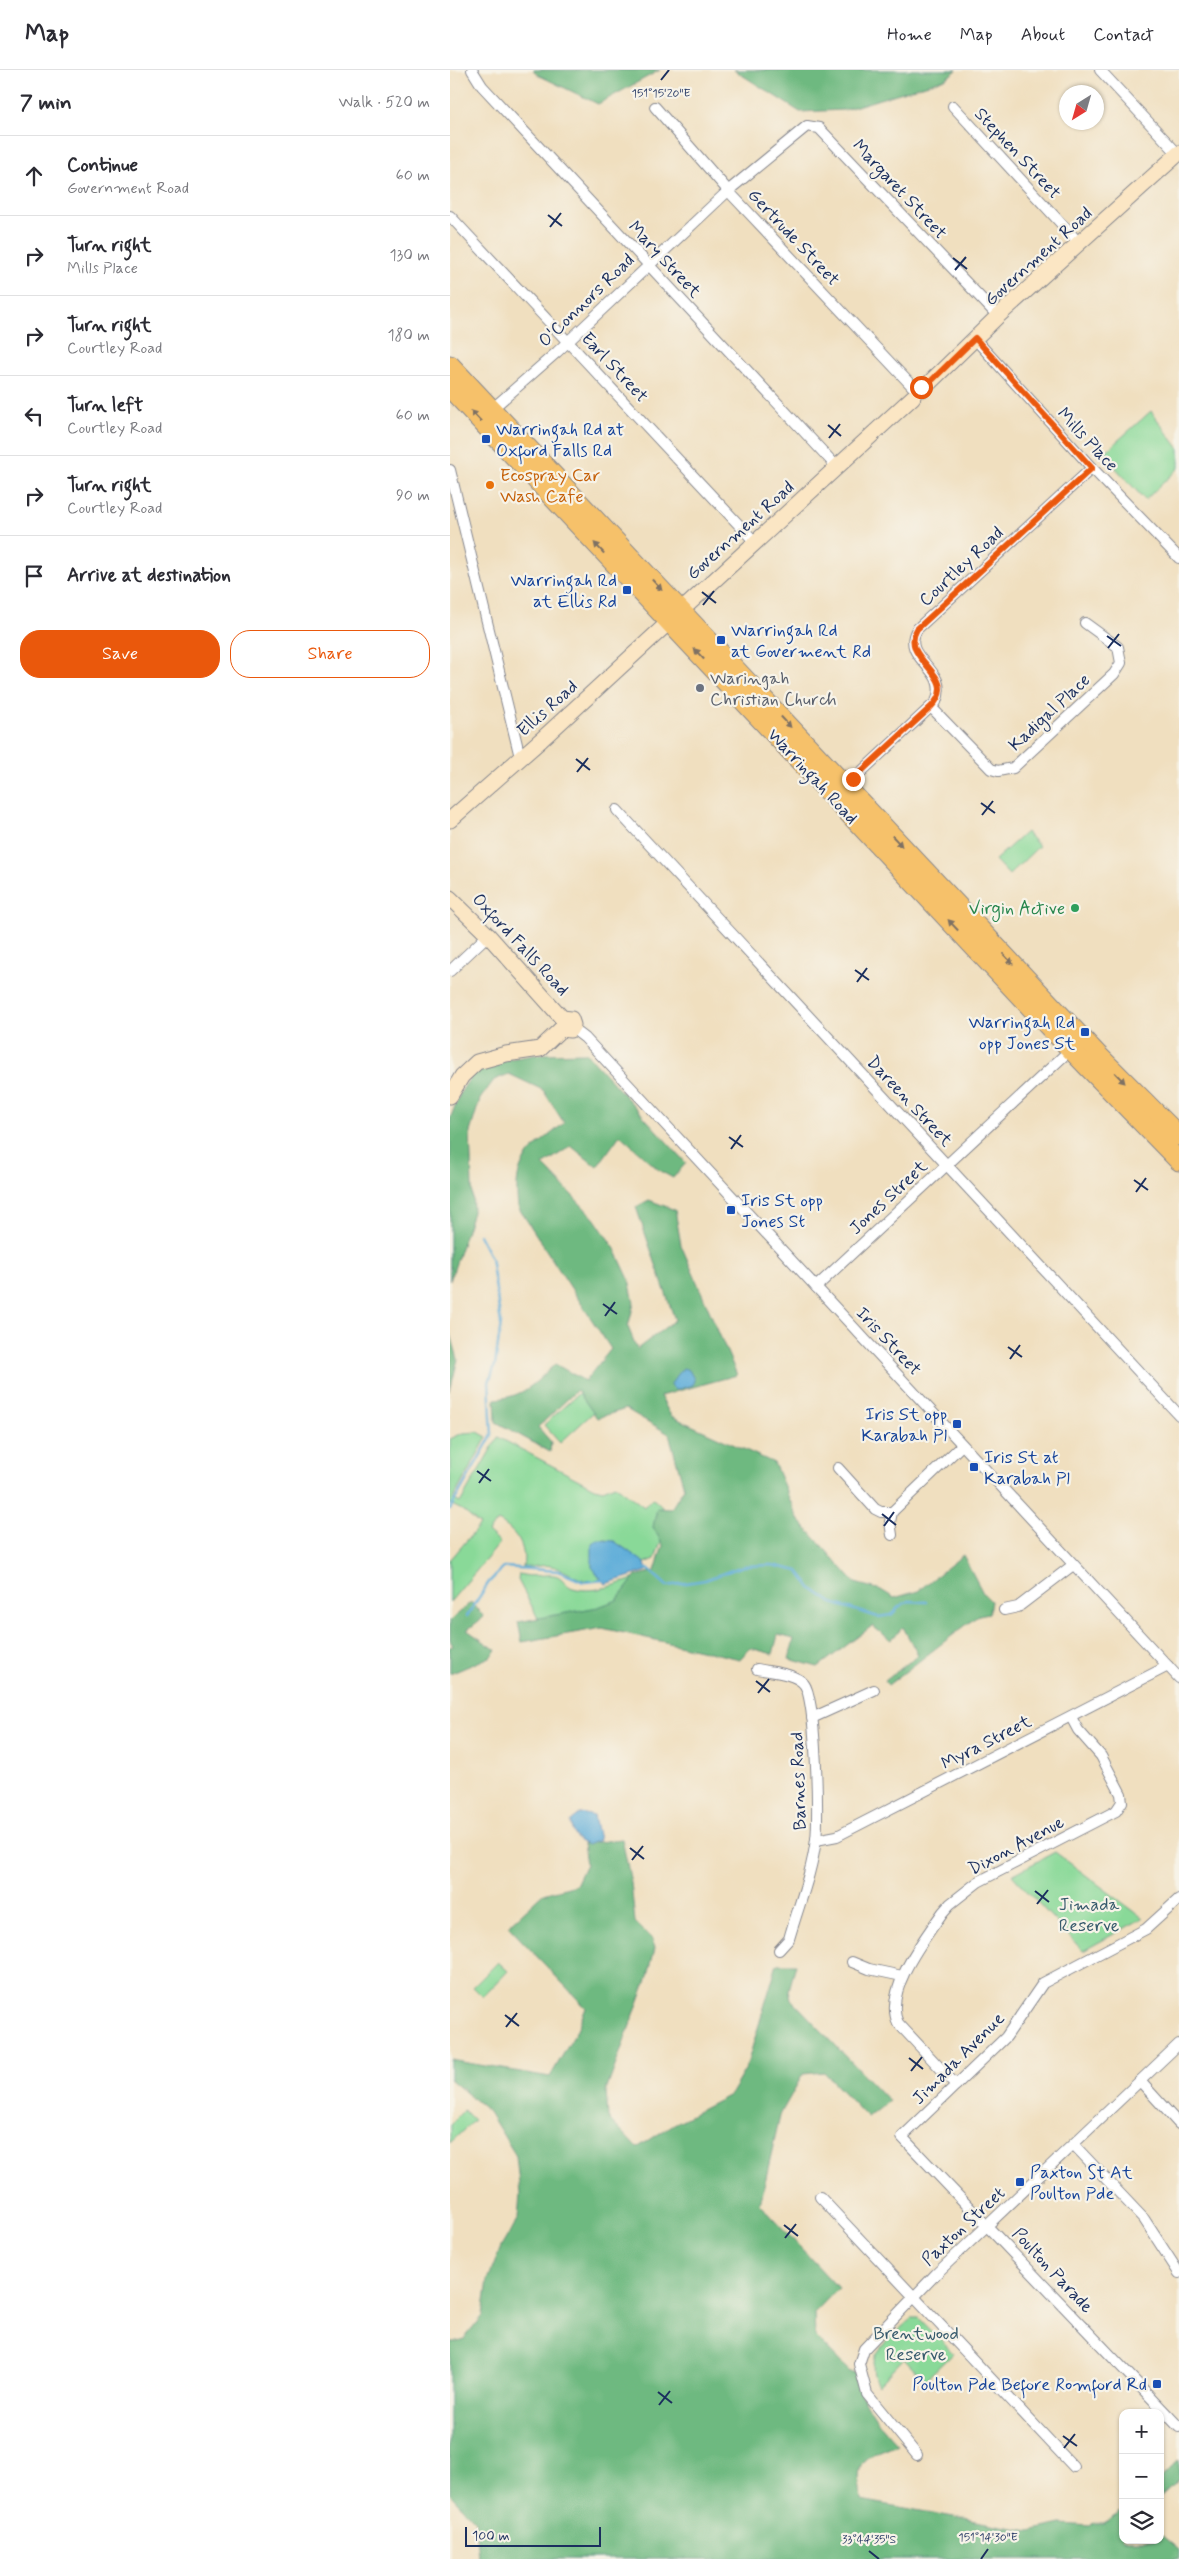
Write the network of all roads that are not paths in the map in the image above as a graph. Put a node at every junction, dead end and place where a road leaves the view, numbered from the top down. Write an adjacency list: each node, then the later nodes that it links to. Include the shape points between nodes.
1 (472, 70): 10 (street, Mary Street, via 482,86)
2 (1100, 70): 6 (street)
3 (953, 106): 9 (street, Stephen Street)
4 (655, 107): 7 (street, Gertrude Street)
5 (820, 128): 7 (street, O'Connors Road, via 807,126); 11 (street, Margaret Street)
6 (1179, 154): 9 (street, Government Road)
7 (729, 190): 10 (street, O'Connors Road); 15 (street, Gertrude Street)
8 (450, 216): 13 (street, Earl Street)
9 (1080, 244): 11 (street, Government Road)
10 (648, 265): 13 (street, O'Connors Road); 18 (street, Mary Street)
11 (998, 316): 12 (street, Government Road)
12 (975, 338): 15 (street, Government Road); 19 (street, Mills Place)
13 (568, 340): 17 (street, O'Connors Road); 21 (street, Earl Street)
14 (450, 365): 17 (highway, Warringah Road)
15 (916, 391): 18 (street, Government Road)
16 (451, 393): 23 (highway, Warringah Road, one-way to 16)
17 (492, 409): 23 (highway, Warringah Road, one-way to 23)
18 (837, 468): 21 (street, Government Road)
19 (1092, 468): 22 (street, Mills Place); 25 (street, Courtley Road, via 917,629 913,637 915,651 938,678 940,687 936,702)
20 (450, 470): 26 (street)
21 (755, 542): 23 (street, Government Road)
22 (1179, 558)
23 (674, 616): 26 (street, Ellis Road); 27 (highway, Warringah Road, one-way to 27); 34 (highway, Warringah Road, one-way to 23)
24 (1085, 623): 25 (street, Kadigal Place, via 1118,647 1121,663 1114,674 1013,768 998,772 991,769)
25 (931, 707): 27 (street, Courtley Road)
26 (520, 757): 29 (street, Ellis Road)
27 (846, 786): 36 (highway, Warringah Road, one-way to 36, via 1125,1084)
28 (617, 810): 38 (street, Dareen Street)
29 (450, 820)
30 (450, 898): 31 (street, Oxford Falls Road)
31 (488, 935): 32 (street); 33 (street, Oxford Falls Road)
32 (450, 971)
33 (565, 1025): 35 (street, via 540,1050 477,1062 462,1076); 39 (street, Iris Street, via 585,1038)
34 (1070, 1050): 37 (highway, Warringah Road); 38 (street, Jones Street)
35 (450, 1096)
36 (1179, 1136)
37 (1179, 1161)
38 (947, 1165): 39 (street, Jones Street); 40 (street, Dareen Street)
39 (816, 1287): 41 (street, Iris Street)
40 (1179, 1415)
41 (962, 1445): 43 (street); 45 (street, Iris Street)
42 (838, 1468): 43 (street, via 875,1509)
43 (892, 1512): 44 (street)
44 (892, 1535)
45 (1073, 1565): 46 (street, via 1018,1607); 47 (street, Iris Street)
46 (1004, 1610)
47 (1168, 1666): 49 (street, Iris Street); 51 (street, Myra Street)
48 (757, 1669): 52 (street, Barnes Road, via 796,1678 805,1685)
49 (1179, 1678)
50 (874, 1690): 52 (street)
51 (1071, 1717): 53 (street, Myra Street, via 838,1836); 57 (street, Dixon Avenue, via 1101,1756 1122,1794 1120,1806 978,1882 950,1904)
52 (812, 1718): 53 (street, Barnes Road, via 818,1820)
53 (816, 1840): 55 (street, Barnes Road, via 789,1939)
54 (1179, 1899): 60 (street, Jimada Avenue, via 1146,1929 1043,1983 1012,2031)
55 (779, 1950)
56 (852, 1962): 57 (street)
57 (902, 1976): 60 (street, Dixon Avenue, via 895,2011 898,2023)
58 (1179, 2044): 59 (street, Paxton Street)
59 (1140, 2081): 61 (street); 63 (street, Paxton Street)
60 (956, 2084): 62 (street, Jimada Avenue)
61 (1179, 2124)
62 (902, 2137): 65 (street, Poulton Parade)
63 (1074, 2145): 65 (street, Paxton Street); 66 (street, via 1144,2219)
64 (820, 2197): 67 (street)
65 (988, 2225): 67 (street, Paxton Street); 68 (street, Poulton Parade)
66 (1179, 2273)
67 (914, 2296): 69 (street, Paxton Street, via 864,2349 859,2364 867,2394); 70 (street)
68 (1179, 2427)
69 (917, 2455)
70 (1074, 2468)

